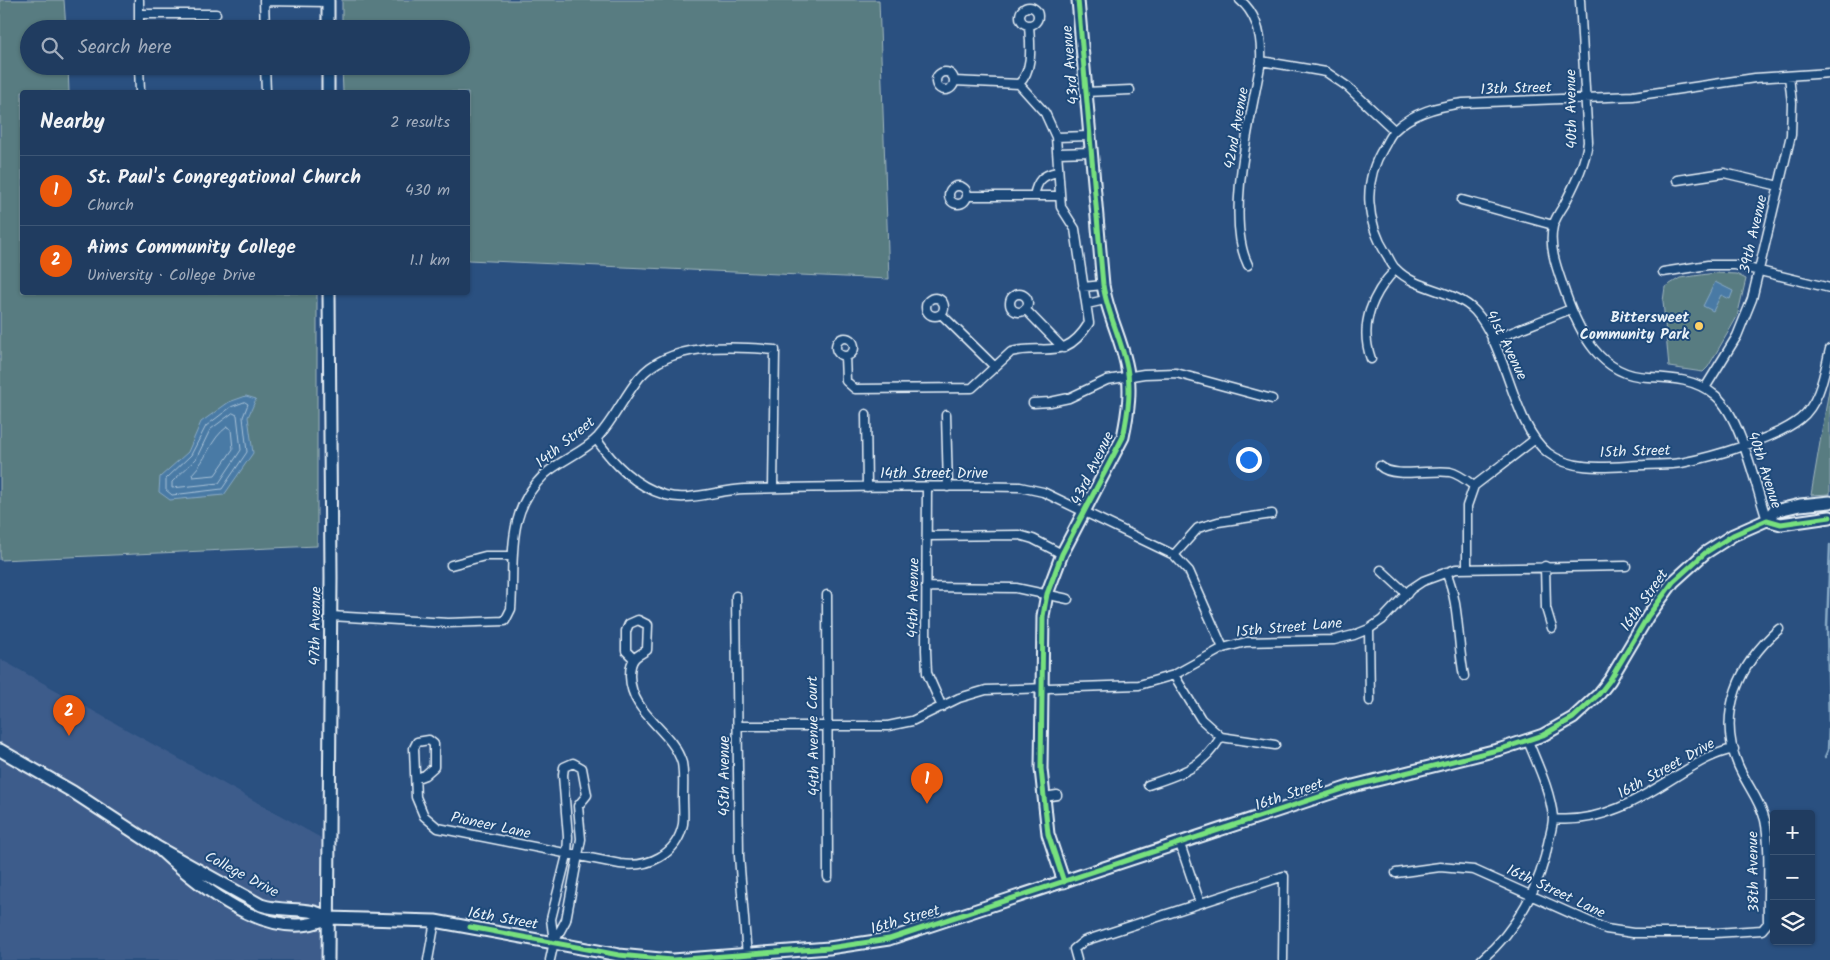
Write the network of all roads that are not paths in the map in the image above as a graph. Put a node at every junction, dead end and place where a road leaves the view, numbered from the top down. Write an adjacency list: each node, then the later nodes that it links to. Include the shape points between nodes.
1 (139, 0): 7 (street)
2 (264, 0): 6 (street); 10 (street)
3 (1078, 0): 25 (main road, 43rd Avenue)
4 (1240, 0): 13 (street, 42nd Avenue, via 1260,33)
5 (1580, 0): 26 (street, 40th Avenue)
6 (328, 1): 11 (main road)
7 (140, 14): 8 (street); 9 (street)
8 (216, 14)
9 (140, 20)
10 (265, 20)
11 (328, 20)
12 (1029, 24): 20 (street, via 1029,66)
13 (1261, 61): 27 (street, via 1326,72 1348,87); 40 (street, 42nd Avenue, via 1241,178 1241,245)
14 (1830, 73): 18 (street, 13th Street)
15 (140, 75): 21 (street)
16 (266, 75): 22 (street)
17 (328, 75): 23 (main road)
18 (1789, 76): 26 (street, 13th Street); 34 (street, 39th Avenue, via 1792,126)
19 (954, 81): 20 (street)
20 (1019, 84): 29 (street, via 1045,113)
21 (140, 90)
22 (266, 90)
23 (328, 90)
24 (1130, 90): 25 (street, 43rd Avenue)
25 (1086, 92): 28 (main road, 43rd Avenue)
26 (1587, 99): 27 (street, 13th Street, via 1442,106 1426,111); 39 (street, 40th Avenue, via 1587,152)
27 (1394, 130): 41 (street, via 1372,170 1369,200 1373,229)
28 (1089, 136): 29 (street); 30 (main road, 43rd Avenue)
29 (1056, 137): 31 (street)
30 (1090, 152): 31 (street); 44 (main road, 43rd Avenue)
31 (1058, 153): 32 (street)
32 (1058, 172): 36 (street, via 1042,177); 37 (street)
33 (1677, 180): 34 (street, via 1724,173)
34 (1779, 186): 42 (street, 39th Avenue)
35 (967, 196): 36 (street)
36 (1034, 196): 37 (street)
37 (1060, 196): 45 (street, via 1061,207 1076,229)
38 (1462, 200): 39 (street)
39 (1554, 225): 51 (street, 40th Avenue, via 1554,259)
40 (1248, 265)
41 (1396, 269): 53 (street, 41st Avenue, via 1467,304 1483,321); 57 (street, via 1381,285 1370,311 1368,350)
42 (1759, 271): 43 (street, via 1719,264); 46 (street); 60 (street, 39th Avenue, via 1744,322)
43 (1663, 272)
44 (1103, 285): 45 (street); 48 (main road, 43rd Avenue)
45 (1083, 287): 49 (street)
46 (1830, 288)
47 (329, 295): 95 (main road, 47th Avenue)
48 (1105, 300): 49 (street); 59 (main road, 43rd Avenue)
49 (1087, 304): 54 (street, via 1090,323 1071,344)
50 (1026, 309): 54 (street)
51 (1571, 309): 53 (street); 60 (street, 40th Avenue, via 1596,354 1615,368 1646,377 1693,381)
52 (941, 314): 58 (street)
53 (1492, 340): 66 (street, 41st Avenue)
54 (1063, 348): 58 (street, via 1011,352)
55 (1830, 349): 67 (street, via 1818,395 1810,408 1786,429)
56 (845, 356): 58 (street, via 846,381 856,389 972,388)
57 (1371, 359)
58 (995, 367)
59 (1128, 376): 61 (street, via 1176,373); 62 (street, via 1107,380 1058,402); 75 (main road, 43rd Avenue, via 1129,401 1123,437)
60 (1705, 388): 67 (street, 40th Avenue, via 1730,414)
61 (1272, 399)
62 (1033, 403)
63 (866, 414): 70 (street)
64 (946, 415): 72 (street)
65 (596, 439): 73 (street, 14th Street Drive, via 623,471 640,485 667,495); 73 (street, 14th Street, via 616,415 638,379 667,356 684,351 775,350); 82 (street, 14th Street, via 558,464 536,484 526,498 515,525)
66 (1534, 440): 67 (street, 15th Street, via 1563,462 1587,466 1679,463); 69 (street)
67 (1742, 446): 78 (street, 40th Avenue)
68 (1380, 466): 69 (street, via 1392,472 1448,472)
69 (1474, 486): 86 (street, via 1467,506)
70 (866, 487): 71 (street, 14th Street Drive); 73 (street, 14th Street Drive)
71 (927, 487): 72 (street, 14th Street Drive); 79 (street, 44th Avenue)
72 (948, 487): 75 (street, 14th Street Drive, via 1020,487 1043,492)
73 (773, 488)
74 (1830, 502): 78 (main road, 16th Street, via 1774,512)
75 (1086, 511): 80 (main road, 43rd Avenue); 81 (street, 14th Street Drive)
76 (1272, 514): 81 (street, via 1198,528)
77 (1830, 517): 78 (main road, 16th Street, via 1781,524)
78 (1767, 520): 109 (main road, 16th Street, via 1726,538 1689,566 1656,605 1599,694 1566,722)
79 (927, 536): 80 (street, via 1018,535); 89 (street, 44th Avenue)
80 (1062, 554): 90 (main road, 43rd Avenue)
81 (1174, 555): 99 (street, 14th Street Drive, via 1192,577)
82 (512, 556): 83 (street, via 485,556); 95 (street, 14th Street, via 511,609 505,621 448,623)
83 (451, 565)
84 (1546, 566): 85 (street, 15th Street Lane); 86 (street, 15th Street Lane); 96 (street, via 1546,608)
85 (1626, 566)
86 (1467, 568): 88 (street, 15th Street Lane)
87 (1381, 570): 91 (street)
88 (1446, 572): 91 (street, 15th Street Lane, via 1423,581); 102 (street, via 1455,602)
89 (926, 587): 90 (street, via 1016,588); 105 (street, 44th Avenue, via 927,673)
90 (1047, 594): 94 (street); 103 (main road, 43rd Avenue)
91 (1407, 594): 97 (street, 15th Street Lane)
92 (827, 595): 106 (street, 44th Avenue Court)
93 (736, 596): 107 (street, 45th Avenue)
94 (1068, 599)
95 (331, 616): 128 (main road, 47th Avenue)
96 (1552, 628)
97 (1369, 629): 99 (street, 15th Street Lane, via 1334,640 1246,642); 104 (street)
98 (1779, 629): 111 (street, 38th Avenue, via 1754,653 1739,679 1730,723)
99 (1223, 648): 101 (street, 15th Street Lane)
100 (634, 659): 100 (street, via 647,650 648,625 638,620 629,624 626,631 626,651); 122 (street, Pioneer Lane, via 630,682 636,700 676,750 682,764 683,824 671,848 654,862 633,866)
101 (1174, 675): 103 (street, 15th Street Lane, via 1139,686); 108 (street, via 1201,719)
102 (1464, 676)
103 (1041, 688): 105 (street, 15th Street Lane, via 986,690); 116 (main road, 43rd Avenue)
104 (1370, 701)
105 (942, 707): 106 (street, 15th Street Lane, via 904,724)
106 (827, 725): 107 (street, 15th Street Lane); 124 (street, 44th Avenue Court)
107 (738, 726): 133 (street, 45th Avenue, via 739,856)
108 (1221, 737): 110 (street); 114 (street, via 1213,750 1195,766)
109 (1528, 741): 119 (street, via 1548,793); 120 (main road, 16th Street, via 1349,787)
110 (1275, 745)
111 (1734, 749): 119 (street, 16th Street Drive, via 1712,755 1616,810 1600,816); 130 (street, 38th Avenue, via 1746,782 1758,801 1767,830 1768,923)
112 (0, 750): 128 (main road, College Drive, via 73,792 157,847 190,877 254,917 279,923 316,924)
113 (417, 778): 113 (street, Pioneer Lane, via 425,776 434,767 434,744 428,740 417,742 414,748); 121 (street, Pioneer Lane, via 416,797 420,808 438,828)
114 (1148, 785)
115 (1057, 795): 116 (street)
116 (1044, 797): 125 (main road, 43rd Avenue, via 1048,834)
117 (566, 806): 118 (street); 118 (street, via 564,767 573,763 582,768 587,795); 121 (street)
118 (578, 806): 122 (street, via 581,839)
119 (1553, 819): 126 (street, via 1546,860)
120 (1180, 844): 125 (main road, 16th Street); 127 (street)
121 (567, 855): 122 (street, Pioneer Lane); 131 (street, via 552,919)
122 (577, 857): 131 (street, via 566,920)
123 (1396, 873): 126 (street, 16th Street Lane, via 1440,867 1474,870)
124 (828, 877)
125 (1064, 882): 132 (main road, 16th Street, via 889,939)
126 (1531, 896): 130 (street, 16th Street Lane, via 1606,930 1714,933 1754,931); 140 (street, via 1512,927)
127 (1200, 903): 138 (street, via 1084,942 1074,950); 139 (street, via 1284,876)
128 (328, 918): 129 (main road, 16th Street); 134 (main road, 47th Avenue)
129 (435, 921): 131 (main road, 16th Street); 135 (street)
130 (1764, 927)
131 (554, 942): 136 (street); 137 (main road, 16th Street, via 648,959)
132 (829, 954): 133 (main road, 16th Street)
133 (747, 956): 137 (main road, 16th Street)
134 (328, 960)
135 (428, 960)
136 (550, 960)
137 (672, 960)
138 (1077, 960)
139 (1283, 960)
140 (1481, 960)

